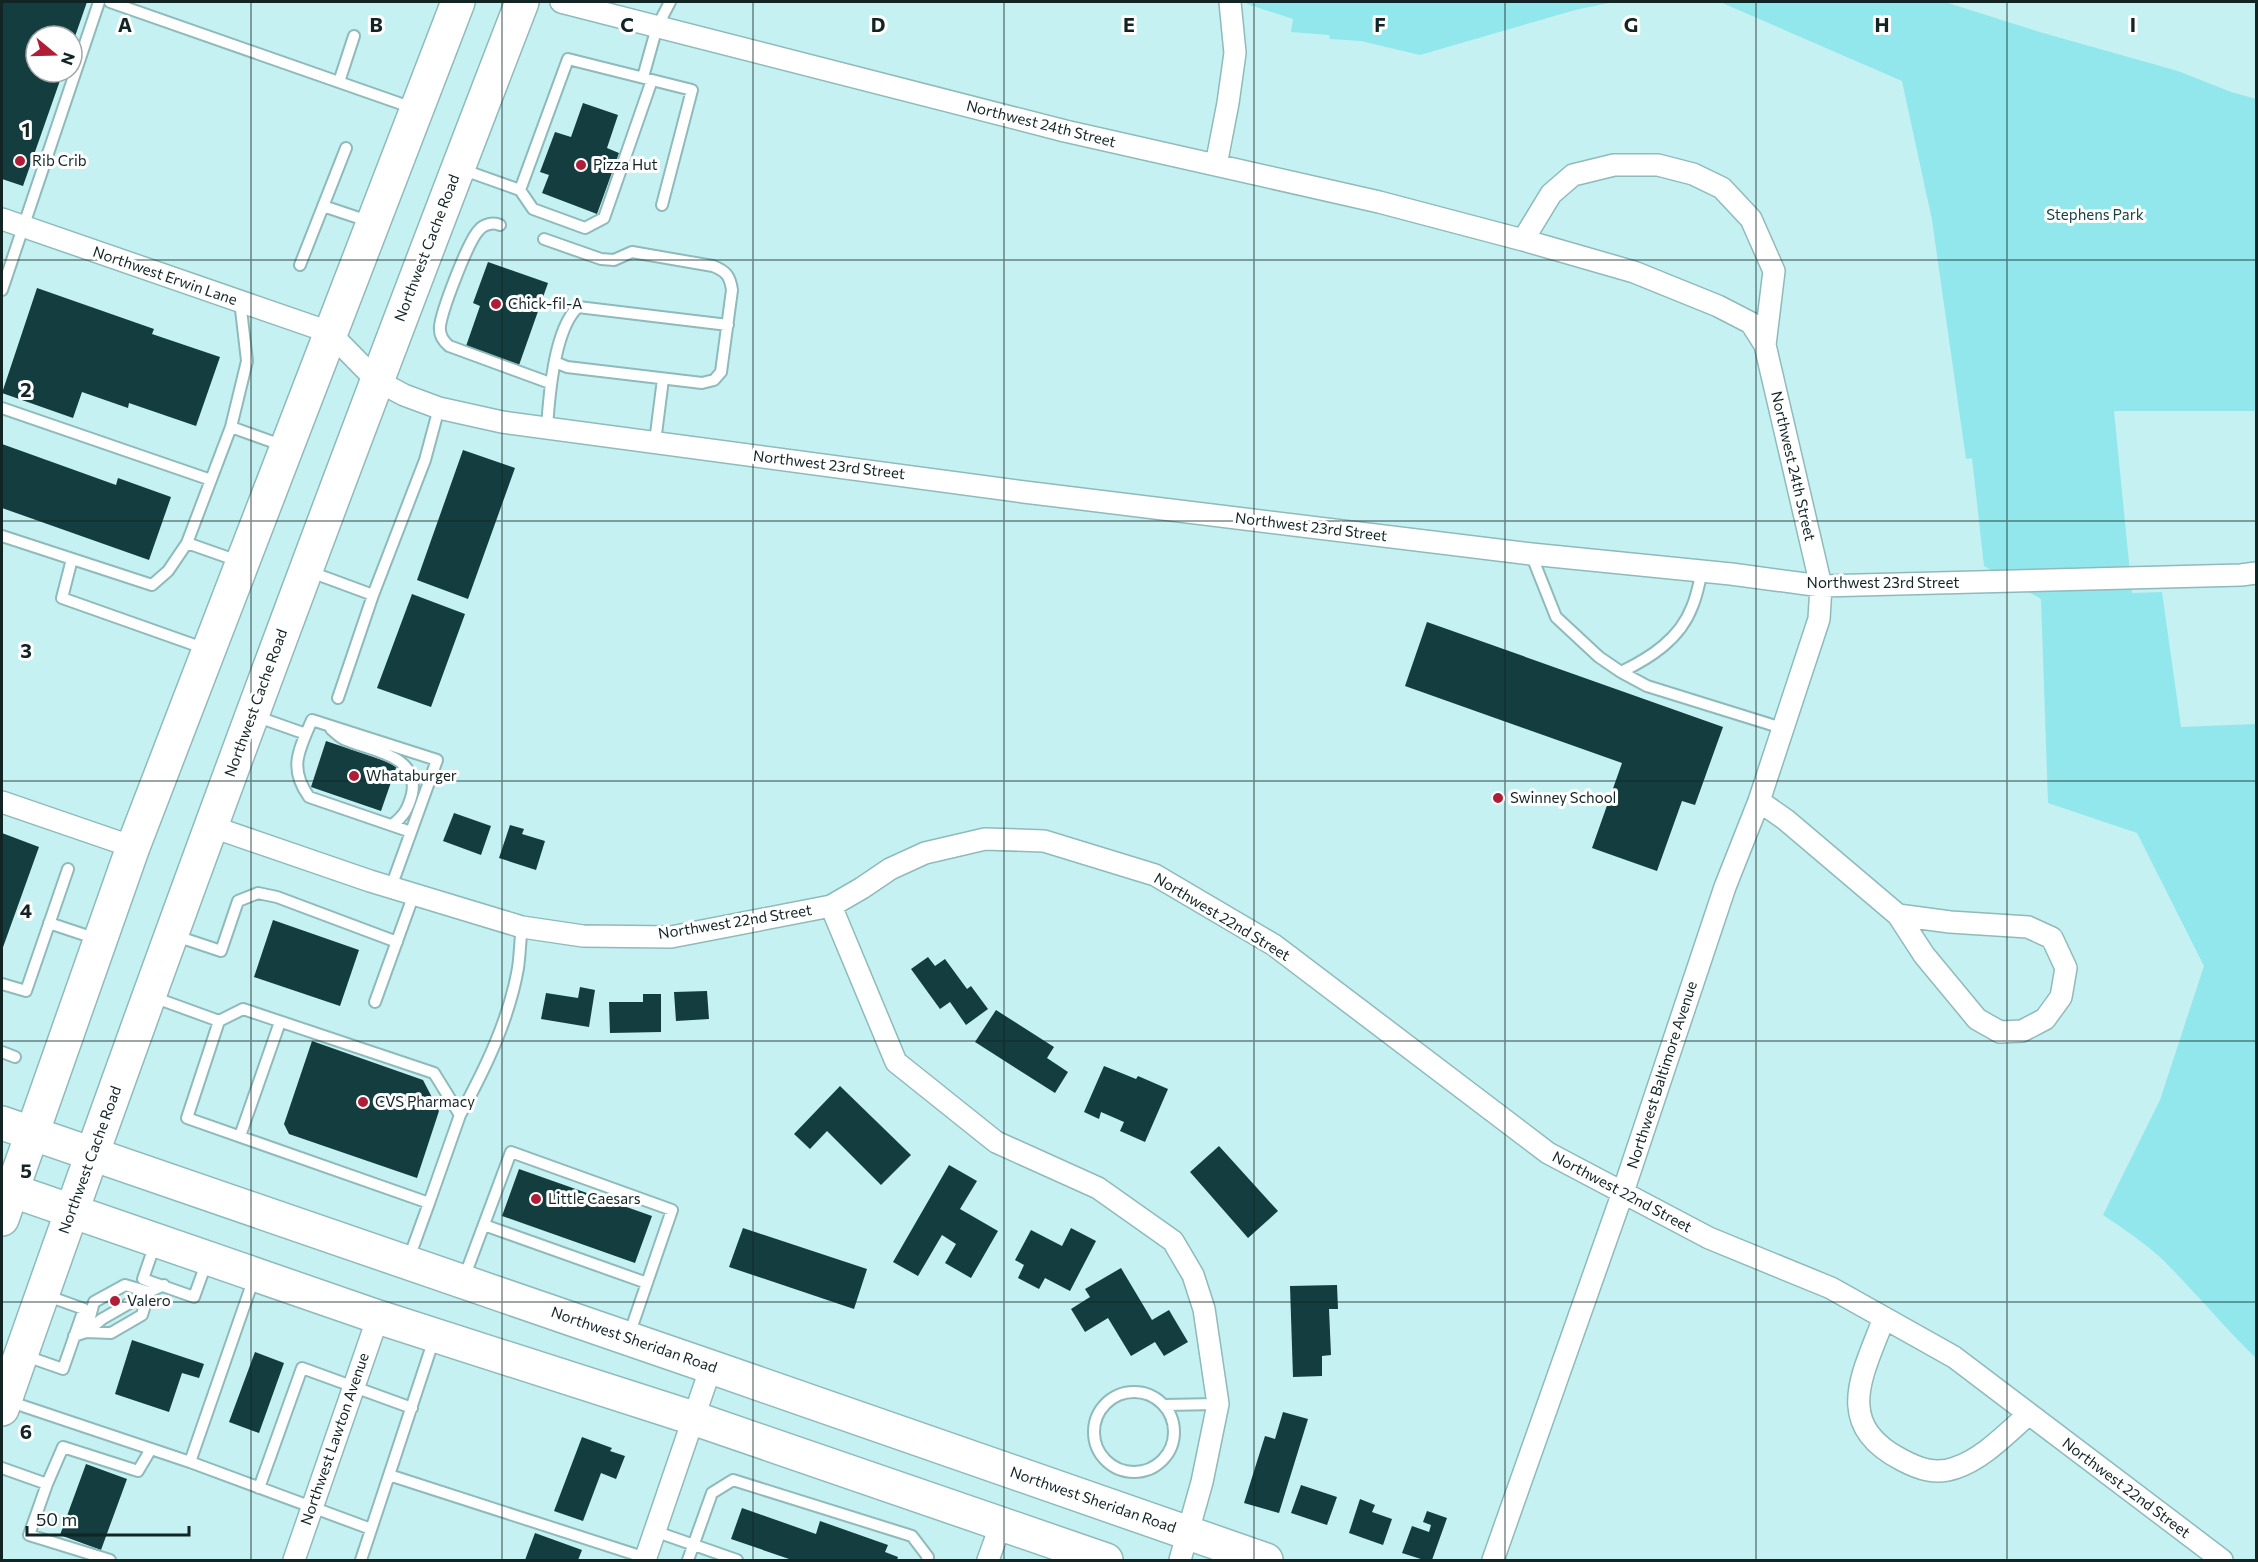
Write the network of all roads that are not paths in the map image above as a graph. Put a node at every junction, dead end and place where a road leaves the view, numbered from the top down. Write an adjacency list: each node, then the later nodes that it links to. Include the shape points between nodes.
1 (99, 2): 23 (lane)
2 (110, 2): 12 (lane)
3 (458, 2): 13 (main road)
4 (522, 2): 16 (main road, Northwest Cache Road)
5 (561, 2): 8 (street, Northwest 24th Street)
6 (670, 2): 9 (lane)
7 (1230, 2): 15 (street, via 1235,53)
8 (602, 7): 9 (street, Northwest 24th Street)
9 (657, 27): 11 (lane); 15 (street, Northwest 24th Street, via 1065,131)
10 (354, 36): 12 (lane)
11 (647, 78): 17 (lane, via 568,58); 17 (lane, via 604,218 585,228 533,209); 18 (lane, via 692,90)
12 (339, 82): 13 (lane)
13 (416, 109): 21 (main road)
14 (346, 148): 19 (lane)
15 (1216, 165): 25 (street, Northwest 24th Street)
16 (458, 168): 17 (lane); 34 (main road, Northwest Cache Road)
17 (520, 190)
18 (662, 205)
19 (323, 206): 21 (lane); 26 (lane)
20 (2, 219): 23 (street, Northwest Erwin Lane)
21 (372, 222): 30 (main road)
22 (500, 225): 35 (lane, via 480,227 474,237 459,268 440,327 443,341)
23 (24, 227): 27 (lane); 28 (street, Northwest Erwin Lane)
24 (544, 239): 29 (lane, via 601,259 614,260 632,252 724,270 732,290)
25 (1523, 240): 31 (street, Northwest 24th Street, via 1634,272 1718,306 1751,323); 31 (street, Northwest 24th Street, via 1551,194 1573,175 1614,165 1658,165 1693,174 1722,188 1750,219 1774,271)
26 (300, 265)
27 (2, 290)
28 (240, 301): 30 (street, Northwest Erwin Lane); 38 (lane, via 246,361)
29 (728, 324): 32 (lane, via 578,307 570,314); 33 (lane, via 721,372 714,380 702,383)
30 (330, 332): 34 (street, Northwest 23rd Street); 41 (main road)
31 (1765, 345): 51 (street, Northwest 24th Street)
32 (555, 362): 33 (lane, via 567,367); 35 (lane)
33 (663, 379): 40 (lane)
34 (376, 380): 37 (street, Northwest 23rd Street); 48 (main road, Northwest Cache Road)
35 (550, 383): 39 (lane)
36 (2, 408): 42 (lane)
37 (439, 408): 39 (street, Northwest 23rd Street); 52 (lane, via 425,460)
38 (231, 427): 41 (lane); 42 (lane)
39 (547, 428): 40 (street, Northwest 23rd Street)
40 (655, 442): 45 (street, Northwest 23rd Street)
41 (287, 447): 47 (main road)
42 (211, 480): 44 (lane)
43 (2, 536): 46 (lane)
44 (187, 543): 46 (lane, via 168,571 152,585); 47 (lane)
45 (1531, 554): 49 (street, Northwest 23rd Street); 54 (lane, via 1556,617)
46 (72, 560): 53 (lane, via 62,598)
47 (242, 562): 53 (main road)
48 (305, 570): 52 (lane); 56 (main road, Northwest Cache Road)
49 (1702, 571): 51 (street, Northwest 23rd Street); 54 (lane, via 1692,609 1672,639 1648,659)
50 (2256, 573): 51 (street, Northwest 23rd Street)
51 (1821, 586): 58 (street, Northwest Baltimore Avenue, via 1819,619)
52 (374, 595): 55 (lane)
53 (209, 650): 65 (main road)
54 (1621, 672): 58 (lane, via 1656,689)
55 (338, 698)
56 (251, 715): 59 (lane); 63 (main road, Northwest Cache Road)
57 (326, 724): 59 (lane, via 312,720); 62 (lane, via 344,740 387,754 411,774 412,792 406,815); 64 (lane, via 437,760)
58 (1782, 728): 60 (street, Northwest Baltimore Avenue)
59 (306, 734): 62 (lane, via 296,762 299,783 309,797)
60 (1759, 801): 70 (street); 88 (street, Northwest Baltimore Avenue, via 1725,887)
61 (2, 802): 65 (street)
62 (392, 825): 64 (lane)
63 (210, 826): 67 (street, Northwest 22nd Street); 73 (main road, Northwest Cache Road)
64 (411, 832): 67 (lane)
65 (133, 848): 74 (main road)
66 (68, 869): 71 (lane)
67 (391, 887): 68 (street, Northwest 22nd Street)
68 (414, 894): 72 (street, Northwest 22nd Street); 75 (lane)
69 (831, 906): 72 (street, Northwest 22nd Street, via 671,937 583,936); 88 (street, Northwest 22nd Street, via 890,868 925,853 985,839 1044,841 1155,875 1274,945 1548,1153); 112 (street, via 896,1062 996,1142 1098,1188 1173,1240 1193,1275 1204,1309)
70 (1898, 915): 70 (street, via 1924,955 1977,1019 2000,1032 2022,1031 2045,1018 2061,997 2066,968 2052,938 2028,927)
71 (49, 923): 74 (lane); 76 (lane, via 26,991)
72 (522, 927): 83 (lane, via 509,1004)
73 (172, 934): 75 (lane, via 221,951 238,901 258,893); 77 (main road, Northwest Cache Road)
74 (100, 940): 85 (main road)
75 (397, 942): 78 (lane)
76 (2, 984)
77 (150, 996): 79 (lane); 87 (main road, Northwest Cache Road)
78 (375, 1002)
79 (219, 1021): 80 (lane, via 243,1009); 86 (lane, via 187,1118)
80 (280, 1022): 83 (lane, via 434,1072); 86 (lane)
81 (2, 1052): 82 (lane)
82 (15, 1057)
83 (460, 1115): 90 (lane)
84 (2, 1123): 85 (main road, Northwest Sheridan Road)
85 (32, 1133): 87 (main road, Northwest Sheridan Road); 89 (main road)
86 (240, 1136): 90 (lane)
87 (92, 1154): 91 (main road, Northwest Cache Road); 95 (main road, Northwest Sheridan Road)
88 (1623, 1192): 103 (street, Northwest 22nd Street, via 1709,1238 1831,1288); 139 (street, Northwest Baltimore Avenue)
89 (5, 1199): 91 (main road)
90 (429, 1203): 95 (lane)
91 (71, 1211): 93 (main road); 101 (main road, Northwest Cache Road)
92 (484, 1225): 97 (lane); 98 (lane); 98 (lane, via 511,1152 672,1209)
93 (156, 1241): 94 (main road); 99 (lane, via 143,1279)
94 (208, 1258): 96 (main road); 99 (lane, via 194,1297)
95 (407, 1262): 97 (main road, Northwest Sheridan Road)
96 (255, 1275): 102 (main road); 118 (lane)
97 (463, 1281): 107 (main road, Northwest Sheridan Road)
98 (647, 1283): 107 (lane)
99 (164, 1286): 100 (lane)
100 (149, 1292): 104 (lane); 104 (lane, via 142,1315 111,1334); 104 (lane, via 125,1285 94,1302)
101 (42, 1294): 106 (lane, via 84,1309); 108 (main road, Northwest Cache Road)
102 (378, 1317): 105 (main road); 110 (street, Northwest Lawton Avenue)
103 (1884, 1318): 115 (street, Northwest 22nd Street, via 1954,1357); 115 (street, via 1859,1384 1859,1418 1867,1434 1886,1452 1935,1472 1955,1468 1979,1455)
104 (86, 1332): 106 (lane)
105 (435, 1335): 114 (lane); 116 (main road)
106 (74, 1336): 108 (lane, via 63,1369)
107 (628, 1338): 109 (main road, Northwest Sheridan Road)
108 (21, 1354): 111 (main road, Northwest Cache Road)
109 (711, 1366): 116 (street); 128 (main road, Northwest Sheridan Road)
110 (353, 1388): 114 (lane); 122 (lane, via 302,1368); 123 (street, Northwest Lawton Avenue)
111 (3, 1404): 117 (lane)
112 (1218, 1404): 113 (lane); 128 (street, via 1203,1482)
113 (1164, 1406): 113 (lane, via 1143,1393 1119,1394 1108,1401 1095,1422 1094,1435 1104,1459 1128,1472 1155,1466 1165,1457 1174,1431)
114 (412, 1408): 120 (lane)
115 (2030, 1414): 140 (street, Northwest 22nd Street)
116 (693, 1418): 124 (main road); 126 (street)
117 (151, 1449): 118 (lane); 121 (lane, via 138,1471 63,1447)
118 (190, 1462): 122 (lane)
119 (2, 1468): 121 (lane)
120 (389, 1475): 125 (lane); 129 (lane)
121 (47, 1484): 130 (lane, via 29,1535)
122 (259, 1488): 123 (lane)
123 (311, 1507): 125 (lane); 131 (street, Northwest Lawton Avenue)
124 (1001, 1524): 136 (street); 137 (main road)
125 (371, 1529): 132 (lane)
126 (654, 1531): 127 (lane); 129 (street)
127 (693, 1545): 133 (lane); 134 (lane); 135 (lane, via 712,1493 733,1480 912,1536)
128 (1184, 1547): 138 (main road, Northwest Sheridan Road)
129 (645, 1559)
130 (110, 1560)
131 (294, 1560)
132 (361, 1560)
133 (688, 1560)
134 (737, 1560)
135 (927, 1560)
136 (987, 1560)
137 (1106, 1560)
138 (1266, 1560)
139 (1493, 1560)
140 (2222, 1560)

